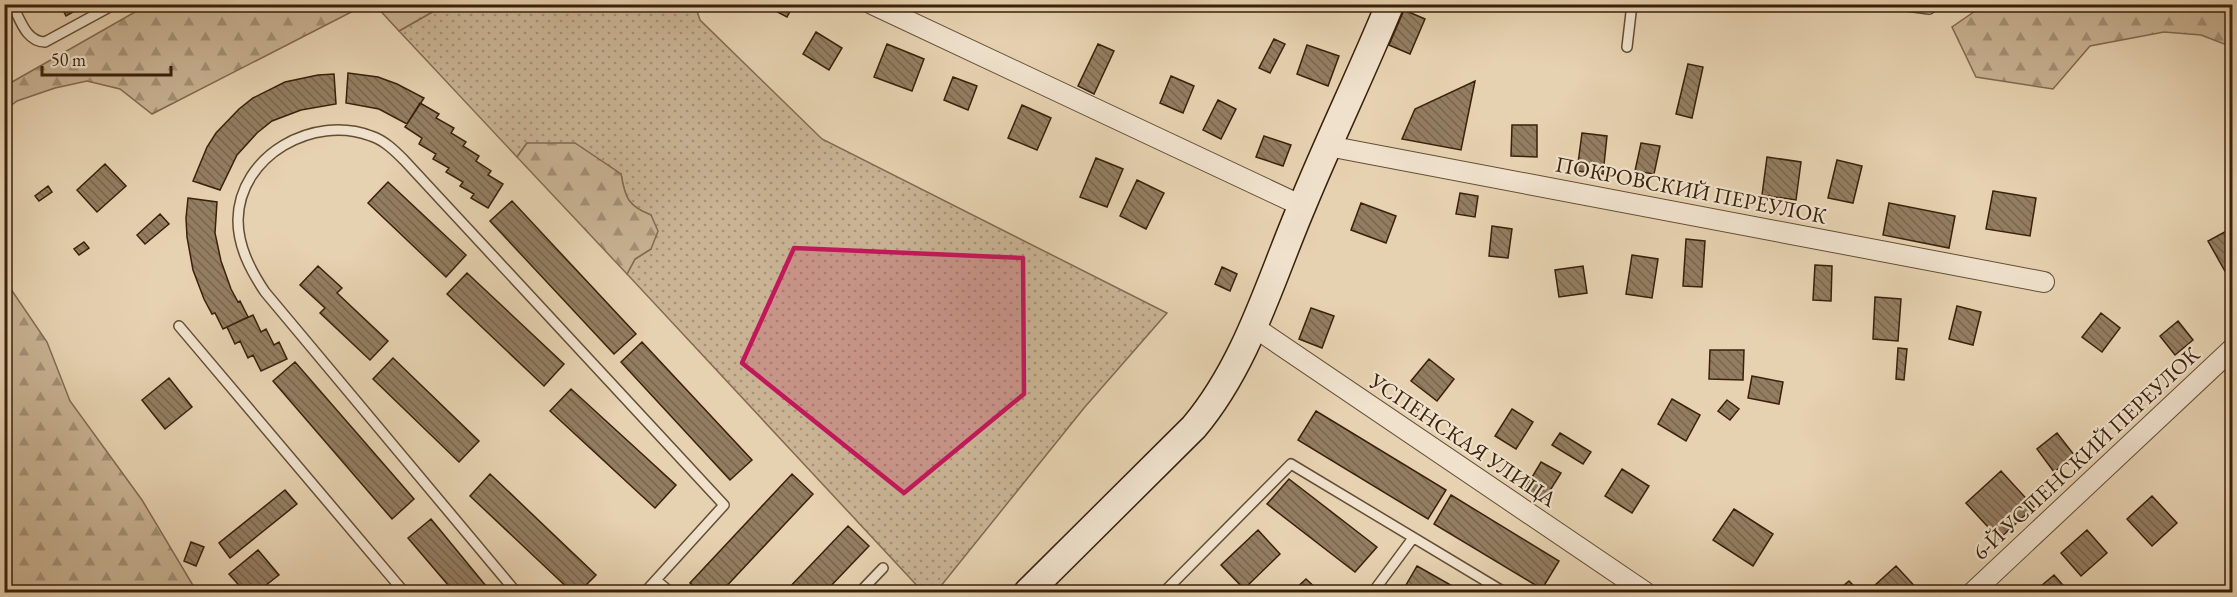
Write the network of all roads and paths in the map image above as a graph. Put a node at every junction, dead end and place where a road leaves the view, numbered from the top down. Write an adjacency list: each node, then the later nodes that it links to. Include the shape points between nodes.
1 (12, 4): 2 (lane, via 30,38 45,42)
2 (115, 4)
3 (872, 4): 10 (street)
4 (1390, 4): 9 (street)
5 (1632, 4): 8 (lane)
6 (1892, 4): 7 (lane, via 1929,9)
7 (1936, 4)
8 (1627, 47)
9 (1328, 146): 10 (street); 11 (street, ПОКРОВСКИЙ ПЕРЕУЛОК)
10 (1302, 206): 13 (street)
11 (2044, 282)
12 (179, 326): 18 (lane)
13 (1254, 327): 23 (street, via 1226,384 1194,427); 27 (street, УСПЕНСКАЯ УЛИЦА)
14 (2232, 350): 28 (street, 6-Й УСПЕНСКИЙ ПЕРЕУЛОК)
15 (1413, 538): 24 (lane, via 1292,464); 25 (lane); 26 (lane)
16 (883, 568): 22 (lane)
17 (656, 580): 19 (lane, via 724,505 389,146 373,136 350,130 317,132 288,141 268,155 242,197 238,220 251,271); 20 (lane); 21 (lane)
18 (404, 592)
19 (516, 592)
20 (645, 592)
21 (670, 592)
22 (860, 592)
23 (1028, 592)
24 (1164, 592)
25 (1373, 592)
26 (1504, 592)
27 (1645, 592)
28 (1973, 592)

